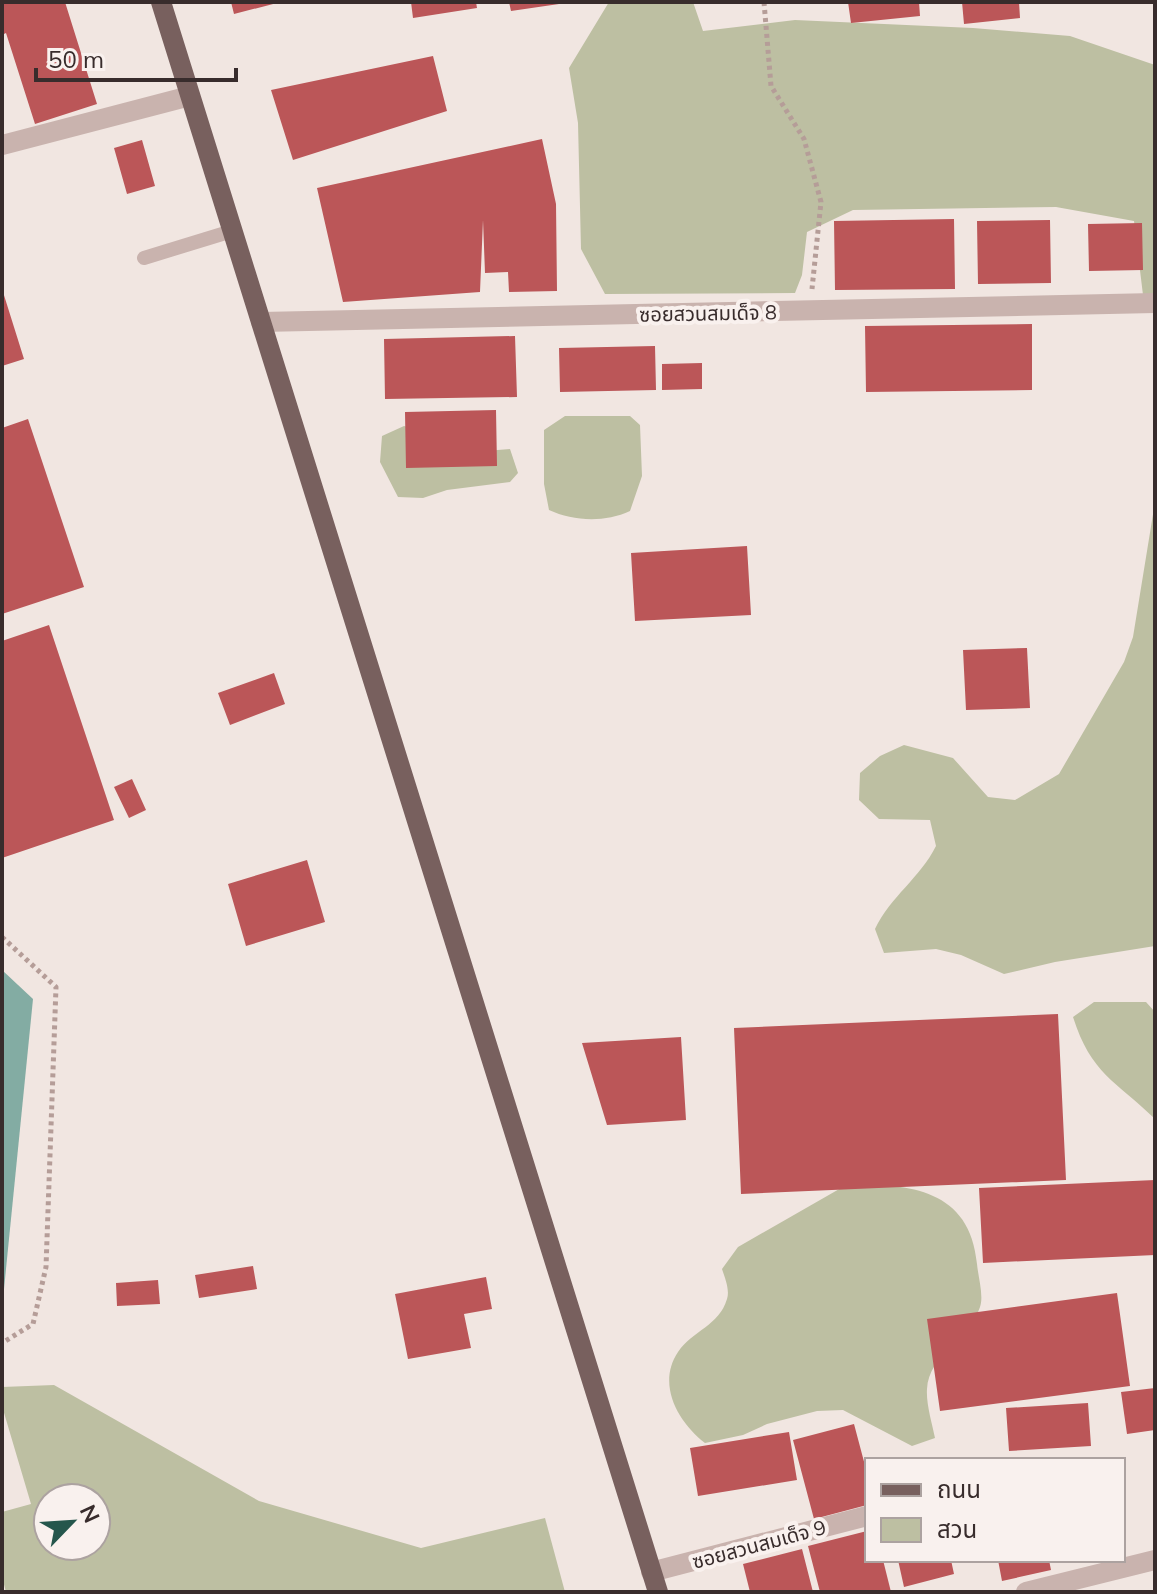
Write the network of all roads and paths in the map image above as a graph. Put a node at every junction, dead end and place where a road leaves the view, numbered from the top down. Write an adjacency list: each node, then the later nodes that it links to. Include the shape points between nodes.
1 (161, 2): 3 (main road)
2 (764, 2): 8 (path, via 771,86 804,139 821,202)
3 (190, 96): 4 (street); 5 (main road)
4 (2, 145)
5 (232, 231): 6 (lane); 9 (main road)
6 (144, 258)
7 (1155, 303): 8 (street, ซอยสวนสมเด็จ 8)
8 (810, 311): 9 (street, ซอยสวนสมเด็จ 8)
9 (261, 322): 14 (main road)
10 (2, 937): 11 (path, via 56,987 46,1267 33,1324)
11 (2, 1343)
12 (865, 1517): 14 (street, ซอยสวนสมเด็จ 9)
13 (1155, 1560): 15 (street)
14 (654, 1582)
15 (1026, 1592)

